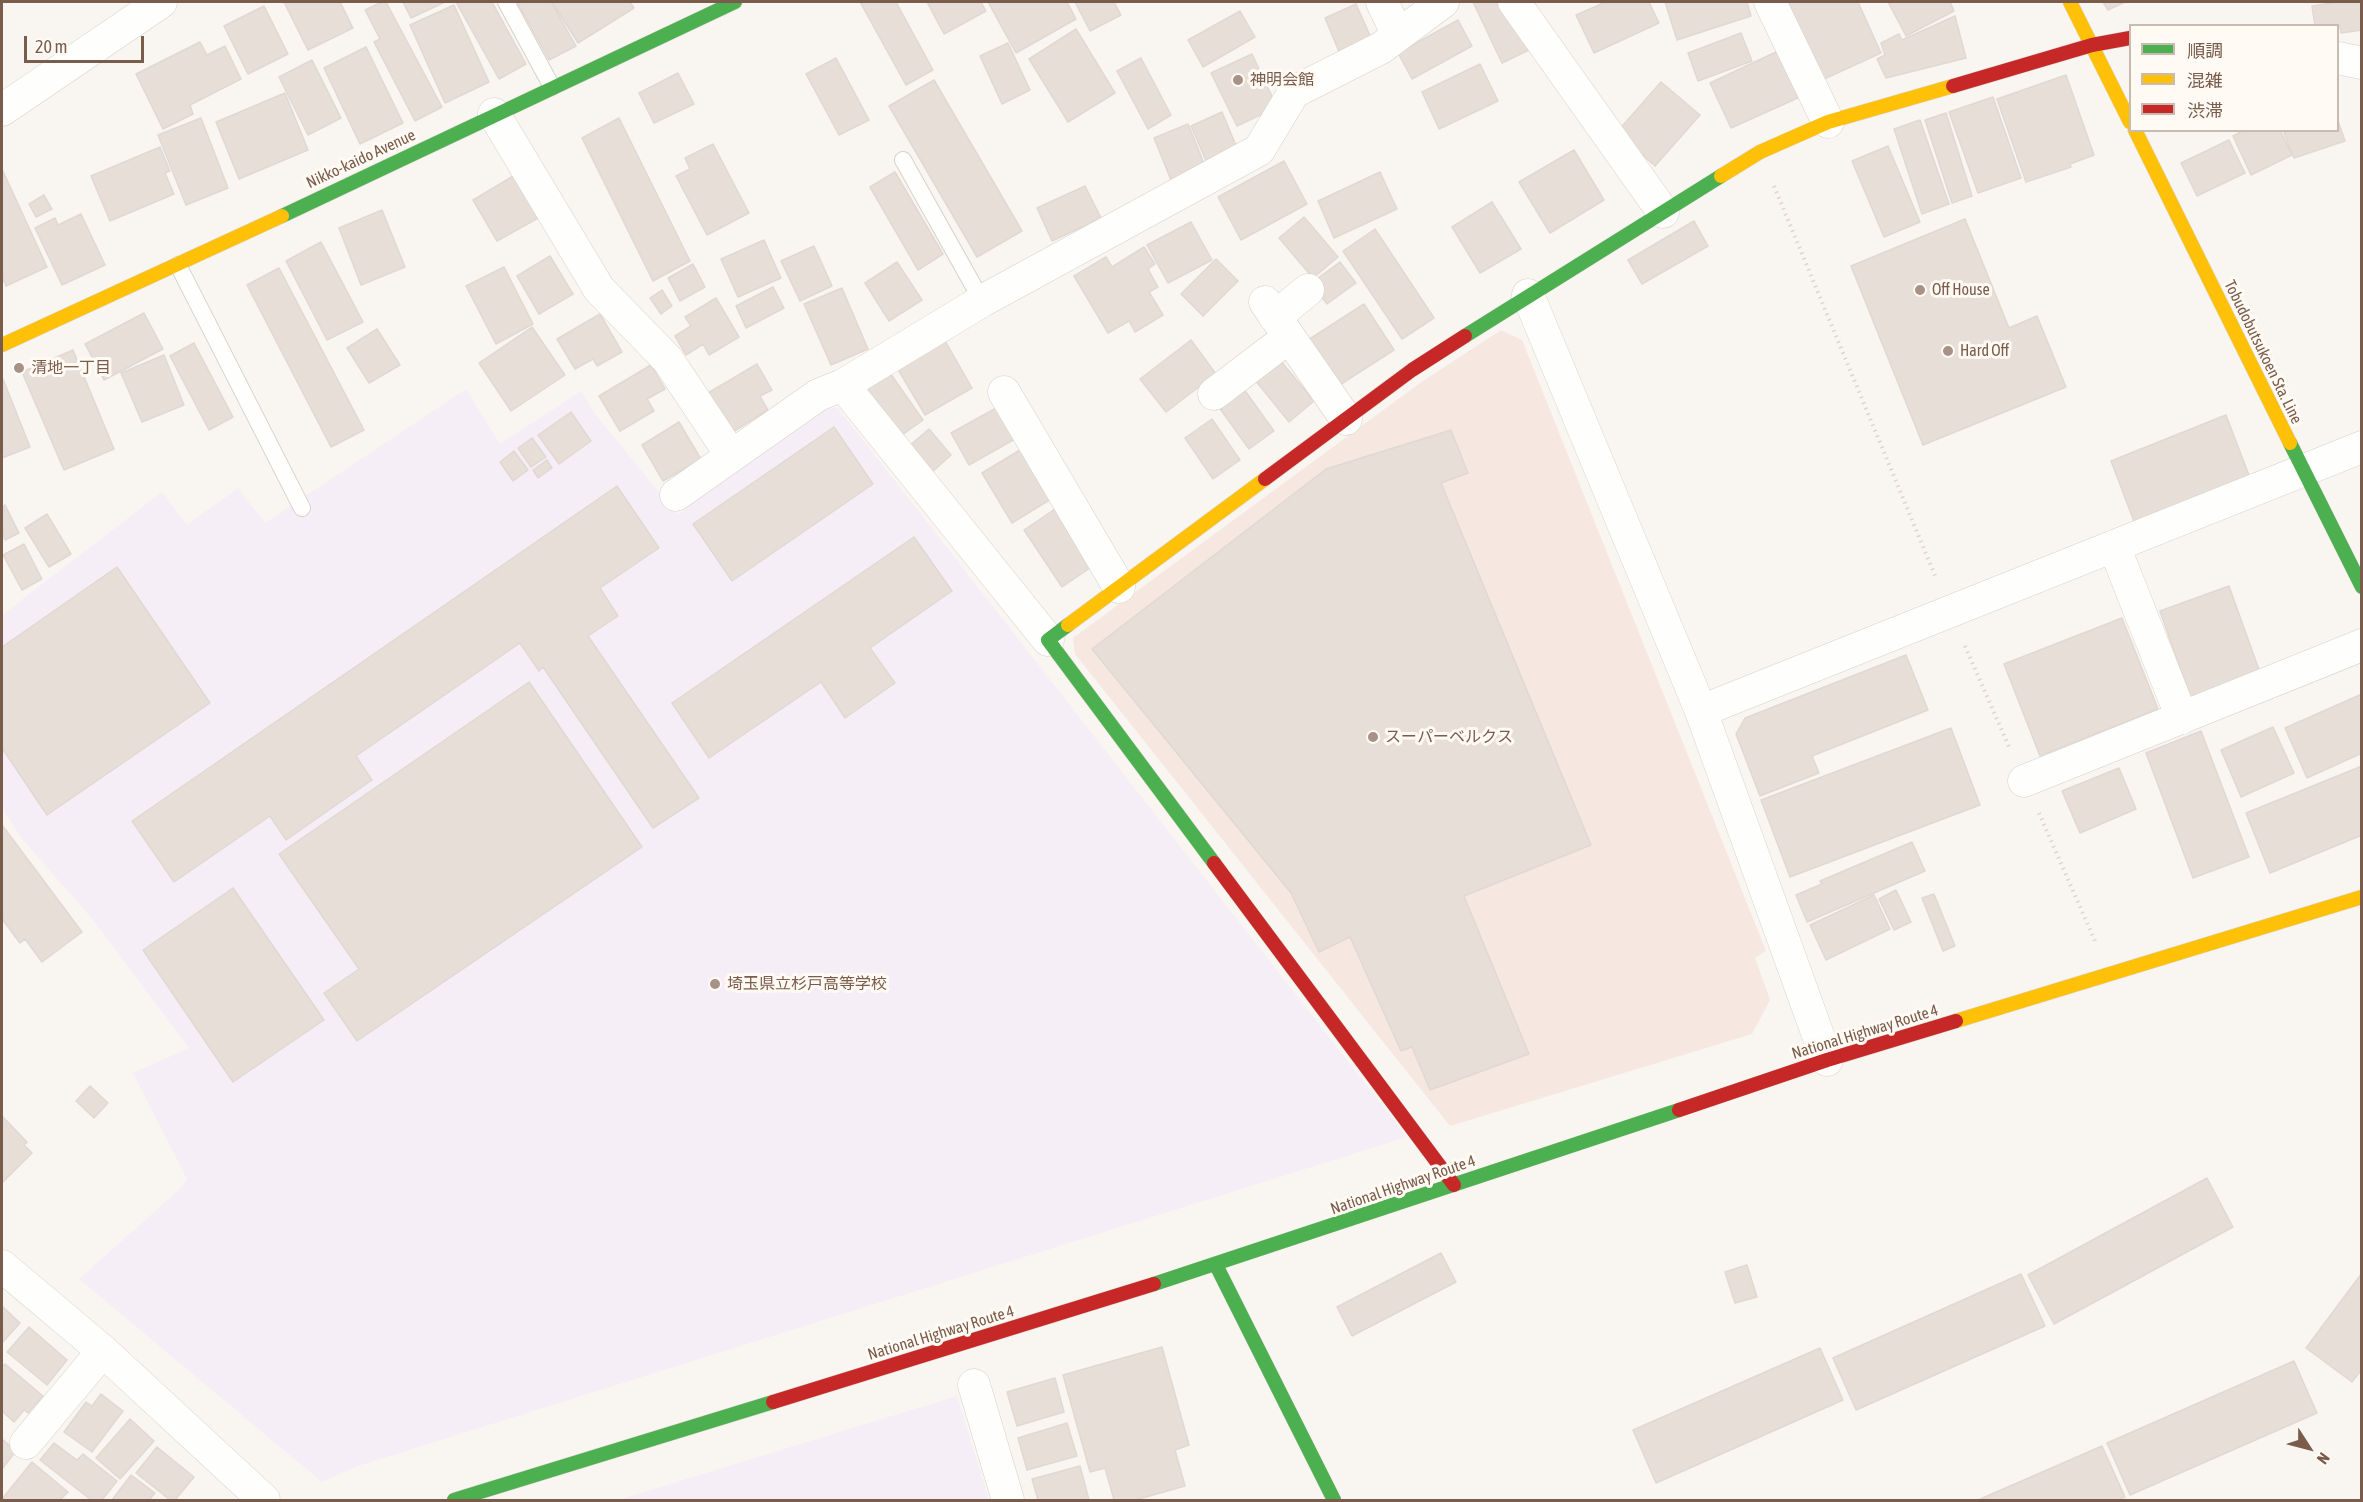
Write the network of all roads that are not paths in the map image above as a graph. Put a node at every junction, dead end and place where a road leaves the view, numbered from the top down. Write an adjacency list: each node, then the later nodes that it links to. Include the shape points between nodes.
1 (161, 2): 15 (street)
2 (506, 2): 14 (lane)
3 (735, 2): 14 (main road, Nikko-kaido Avenue)
4 (1382, 2): 9 (street)
5 (1443, 2): 9 (street)
6 (1770, 2): 18 (street)
7 (2070, 2): 11 (main road)
8 (1522, 4): 21 (street)
9 (1398, 35): 25 (street, via 1381,48 1294,92 1259,150)
10 (2129, 38): 11 (main road)
11 (2092, 45): 17 (main road); 18 (main road)
12 (2339, 58): 13 (street)
13 (2361, 63)
14 (552, 87): 16 (main road, Nikko-kaido Avenue)
15 (2, 110)
16 (494, 114): 22 (main road, Nikko-kaido Avenue); 33 (street, via 599,289 668,360)
17 (2129, 120)
18 (1828, 122): 21 (main road, via 1760,152)
19 (2135, 132): 34 (main road, Tobudobutsukoen Sta. Line)
20 (903, 160): 25 (lane)
21 (1663, 212): 24 (main road)
22 (178, 265): 27 (main road, Nikko-kaido Avenue); 36 (lane)
23 (1308, 290): 26 (street)
24 (1528, 295): 31 (main road, via 1412,370); 42 (street)
25 (982, 301): 28 (street)
26 (1276, 319): 30 (street); 31 (street)
27 (2, 345)
28 (843, 385): 33 (street, via 818,395); 40 (street)
29 (1004, 392): 38 (street)
30 (1214, 394)
31 (1346, 419): 38 (main road)
32 (2361, 447): 34 (street)
33 (731, 455): 35 (street)
34 (2303, 471): 37 (street); 39 (main road, Tobudobutsukoen Sta. Line)
35 (675, 495)
36 (302, 508)
37 (2114, 546): 42 (street); 43 (street)
38 (1119, 587): 40 (main road)
39 (2361, 587)
40 (1048, 640): 47 (main road)
41 (2361, 645): 43 (street)
42 (1701, 711): 46 (street)
43 (2182, 718): 44 (street)
44 (2025, 781)
45 (2361, 897): 46 (main road, National Highway Route 4)
46 (1827, 1060): 47 (main road, National Highway Route 4)
47 (1454, 1185): 48 (main road, National Highway Route 4)
48 (1216, 1265): 54 (main road, National Highway Route 4); 56 (main road)
49 (2, 1266): 50 (street)
50 (103, 1352): 52 (street); 53 (street)
51 (974, 1384): 55 (street)
52 (26, 1443)
53 (264, 1500)
54 (454, 1500)
55 (1008, 1500)
56 (1334, 1500)

